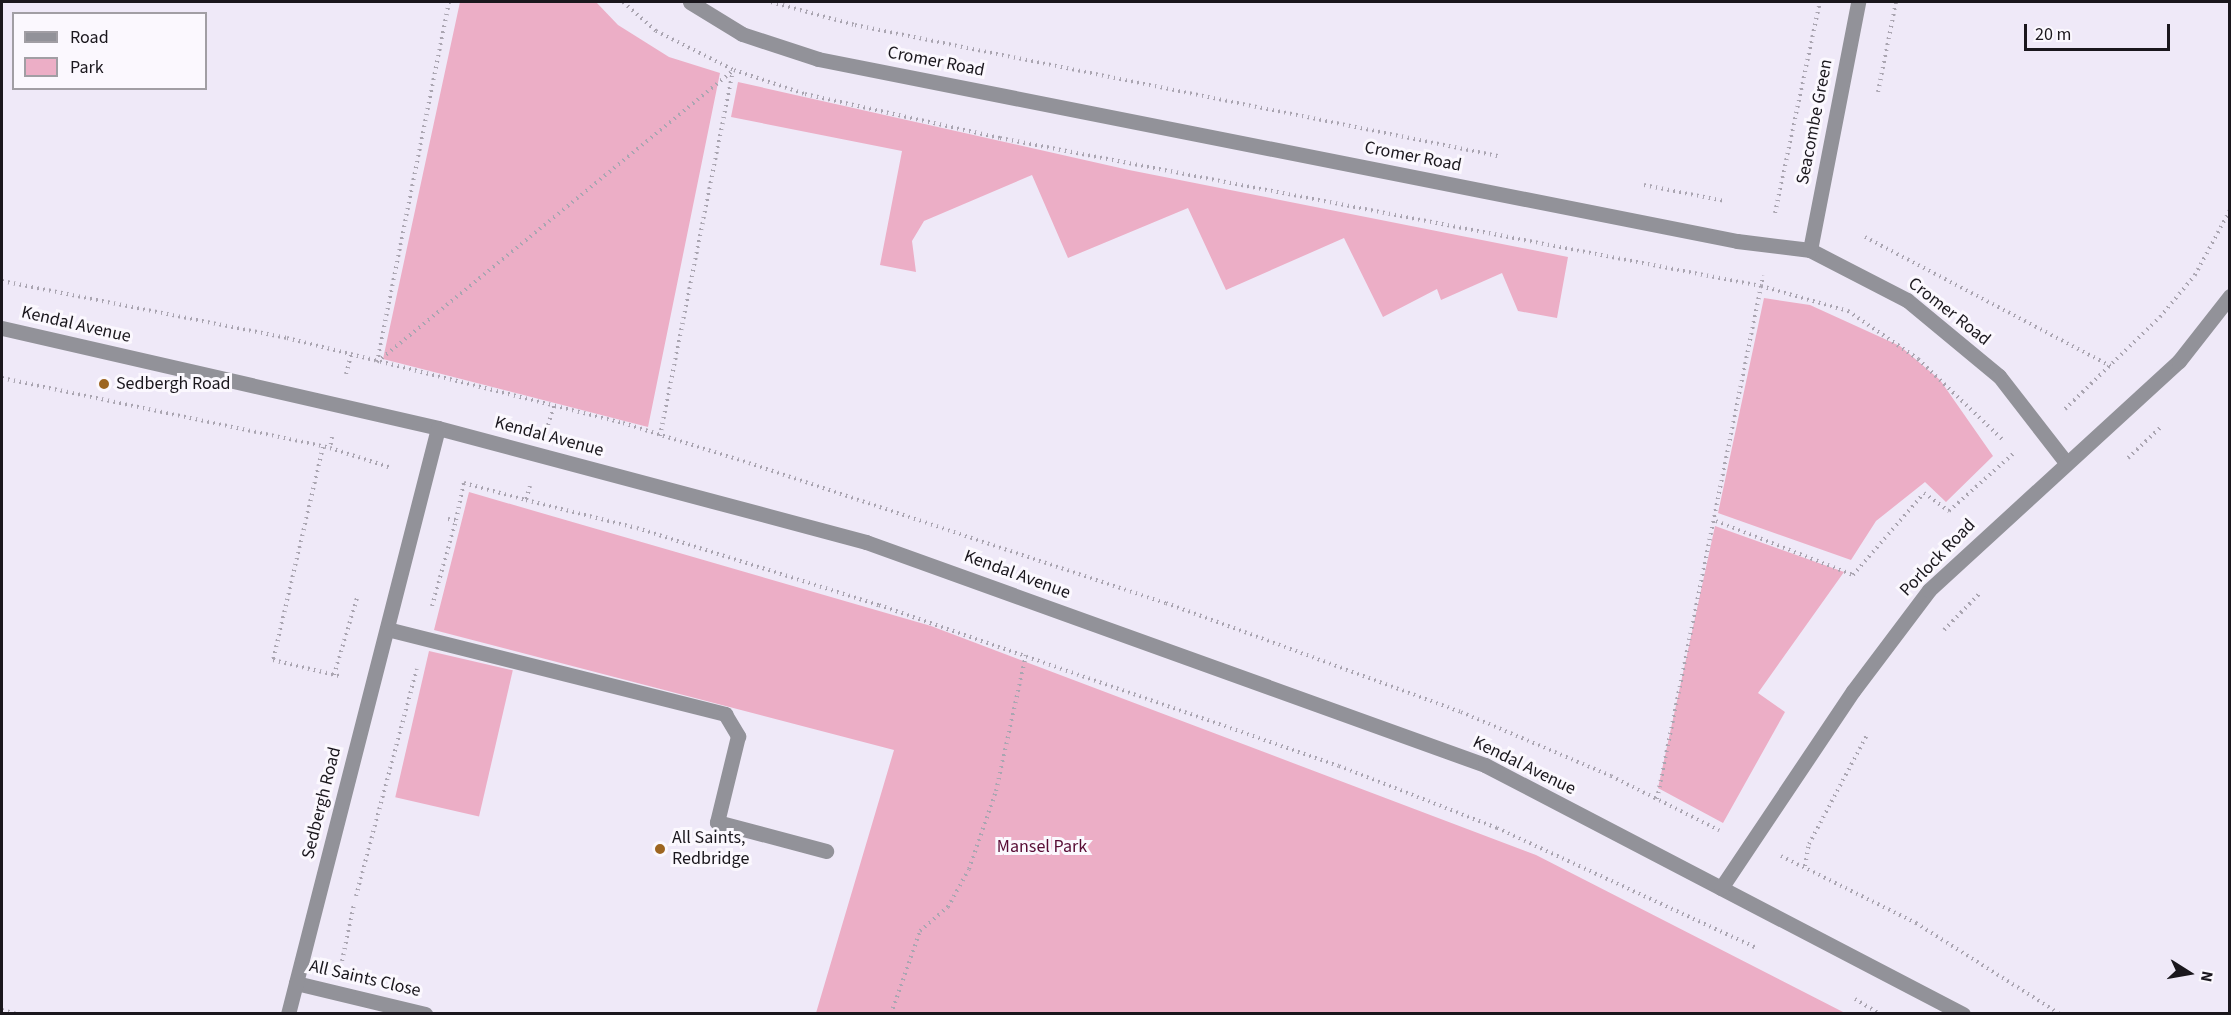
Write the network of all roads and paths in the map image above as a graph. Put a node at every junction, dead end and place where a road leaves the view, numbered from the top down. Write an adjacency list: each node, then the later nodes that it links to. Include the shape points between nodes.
1 (449, 2): 7 (path, via 378,362)
2 (623, 2): 7 (path, via 656,31)
3 (690, 2): 6 (street, Cromer Road)
4 (1820, 2): 9 (path)
5 (1858, 2): 10 (street, Seacombe Green)
6 (742, 34): 7 (path); 9 (street, Cromer Road, via 818,58)
7 (734, 70): 11 (path, via 774,86 1000,138); 19 (path)
8 (2229, 210): 18 (path, via 2195,275 2160,317)
9 (1769, 245): 10 (street, Cromer Road); 11 (path)
10 (1810, 250): 18 (street, Cromer Road, via 1907,300 1999,376)
11 (1761, 286): 22 (path, via 1848,311 1882,330); 27 (path)
12 (2229, 296): 24 (street, Porlock Road, via 2179,361)
13 (2, 328): 17 (street, Kendal Avenue)
14 (2, 378): 20 (path)
15 (554, 406): 23 (path)
16 (2165, 424): 25 (path)
17 (438, 428): 23 (street, Kendal Avenue); 29 (street, Sedbergh Road)
18 (2040, 429): 22 (path); 24 (street, Cromer Road)
19 (660, 436)
20 (323, 447): 21 (path); 33 (path, via 273,660)
21 (330, 448)
22 (2015, 452): 27 (path, via 1948,511 1924,493 1853,576)
23 (539, 454): 32 (path, via 526,500 637,528); 38 (street, Kendal Avenue, via 866,542 1485,765)
24 (2065, 461): 38 (street, Porlock Road, via 1929,590 1853,691)
25 (2122, 462)
26 (456, 520): 31 (path)
27 (1716, 520): 35 (path)
28 (1985, 588): 30 (path)
29 (387, 629): 31 (street); 33 (street, Sedbergh Road)
30 (1938, 637)
31 (424, 638): 36 (street, via 725,714 738,736 717,822); 41 (path)
32 (1026, 655): 39 (path, via 1497,828); 47 (path, via 996,791 969,868 948,907 920,932)
33 (372, 685): 40 (street, Sedbergh Road)
34 (1869, 731): 37 (path, via 1809,844)
35 (1657, 799)
36 (826, 851)
37 (1805, 866)
38 (1721, 888): 49 (street, Kendal Avenue)
39 (1762, 950)
40 (296, 983): 41 (street, All Saints Close); 45 (street, Sedbergh Road)
41 (335, 992): 46 (street, All Saints Close)
42 (1849, 996): 48 (path)
43 (2, 1010): 44 (path)
44 (17, 1014)
45 (288, 1014)
46 (425, 1014)
47 (891, 1014)
48 (1880, 1014)
49 (1963, 1014)

